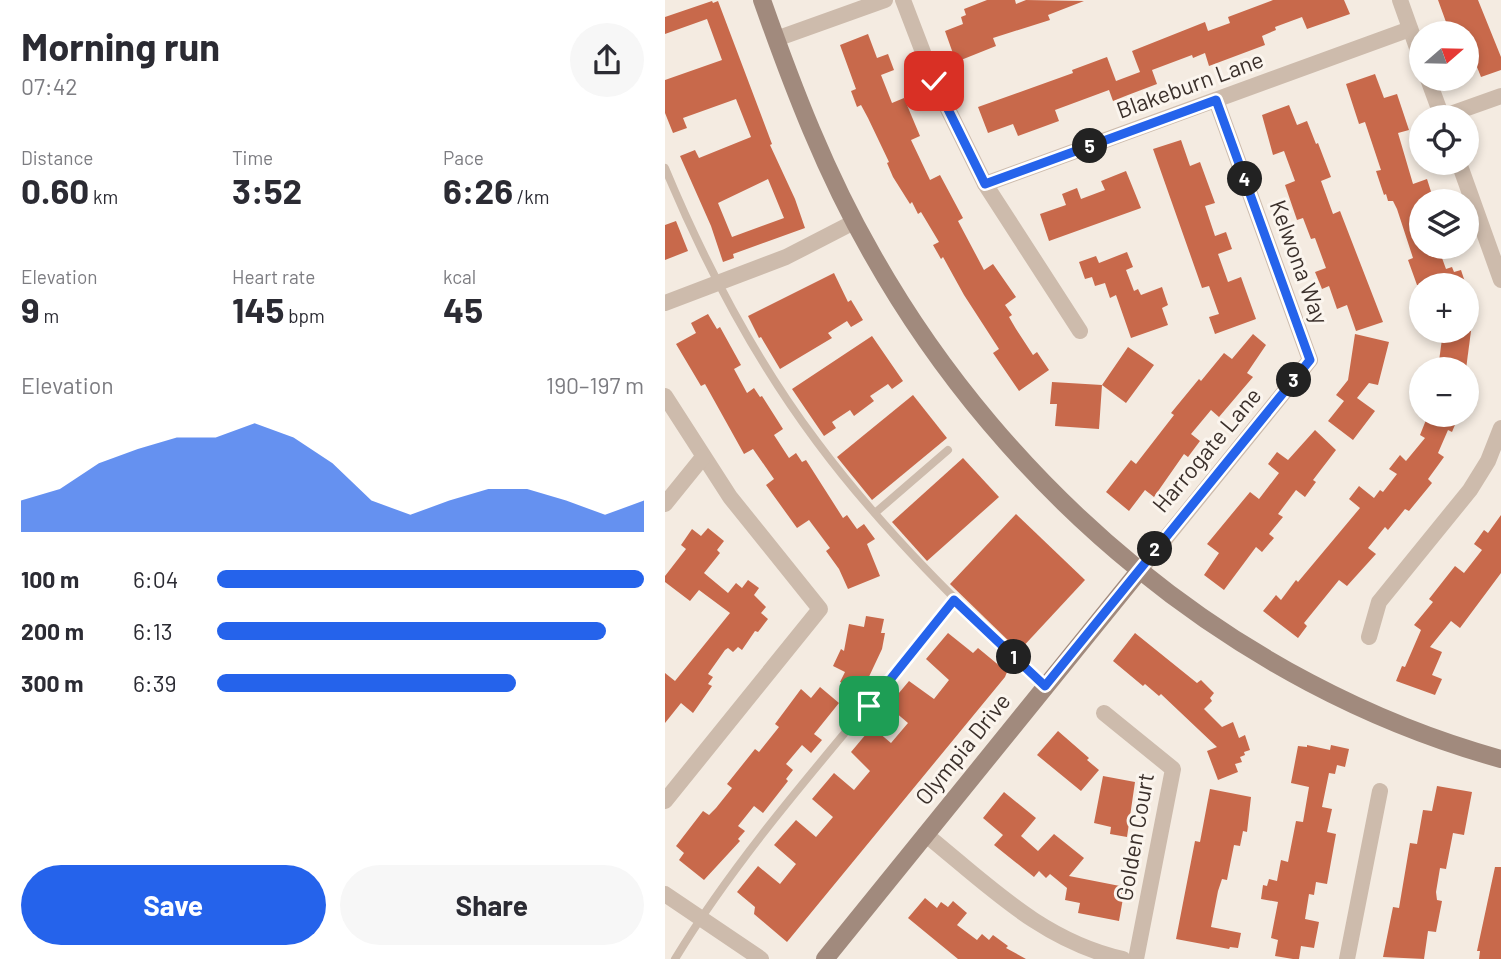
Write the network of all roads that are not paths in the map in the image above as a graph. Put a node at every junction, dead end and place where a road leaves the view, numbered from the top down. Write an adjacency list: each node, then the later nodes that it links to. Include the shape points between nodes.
1 (762, 0): 7 (street)
2 (885, 0): 7 (street)
3 (903, 0): 13 (street, via 934,81)
4 (1400, 0): 5 (street)
5 (1409, 26)
6 (1409, 29): 9 (street, Blakeburn Lane)
7 (776, 39): 14 (street, via 804,115)
8 (1501, 96): 10 (street)
9 (1216, 100): 13 (street, Blakeburn Lane); 19 (street, Kelwona Way)
10 (1476, 105)
11 (665, 168): 16 (lane)
12 (1463, 175): 15 (street)
13 (985, 184): 18 (street)
14 (854, 222): 16 (street, via 786,257); 26 (street, via 903,307 973,403 1052,491)
15 (1501, 281)
16 (718, 284): 17 (street); 25 (lane, via 816,442)
17 (665, 303)
18 (1080, 331)
19 (1310, 360): 26 (street, Harrogate Lane)
20 (665, 396): 23 (street)
21 (1501, 428): 28 (street, via 1471,490 1380,602)
22 (948, 450): 25 (lane)
23 (703, 457): 24 (street); 33 (street, via 774,555 820,609)
24 (665, 504)
25 (874, 513): 27 (lane)
26 (1140, 570): 29 (street, Olympia Drive); 31 (street, via 1242,643 1312,683 1385,718)
27 (954, 600): 29 (lane); 36 (lane)
28 (1369, 637)
29 (1045, 686): 34 (street, Olympia Drive)
30 (1104, 713): 41 (street, Golden Court, via 1173,769)
31 (1501, 759)
32 (1380, 791): 42 (street)
33 (665, 802)
34 (925, 834): 39 (street, Olympia Drive); 40 (street, via 1049,932)
35 (665, 894): 36 (street)
36 (700, 918): 37 (lane); 38 (street)
37 (675, 959)
38 (761, 959)
39 (825, 959)
40 (1123, 959)
41 (1136, 959)
42 (1347, 959)

